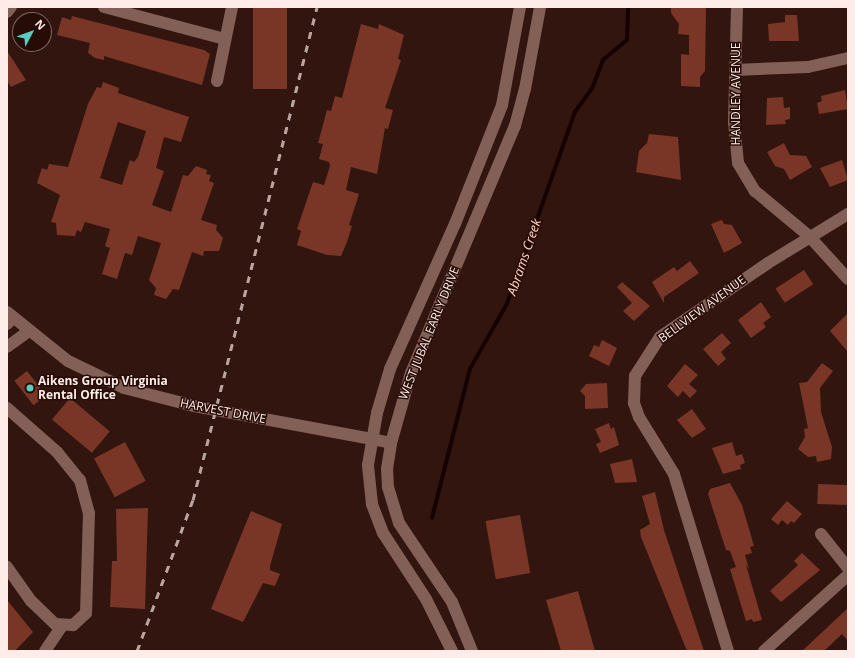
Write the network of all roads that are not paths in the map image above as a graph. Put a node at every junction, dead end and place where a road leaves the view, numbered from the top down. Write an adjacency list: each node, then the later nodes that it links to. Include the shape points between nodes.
1 (11, 7): 7 (street)
2 (104, 7): 8 (street)
3 (232, 7): 8 (street)
4 (520, 7): 19 (street, WEST JUBAL EARLY DRIVE, via 510,76 495,126 390,369)
5 (540, 7): 20 (street, WEST JUBAL EARLY DRIVE, via 525,89 514,126 411,373)
6 (738, 7): 10 (street, HANDLEY AVENUE)
7 (7, 12)
8 (225, 39): 11 (street)
9 (848, 58): 10 (street, via 808,67)
10 (735, 70): 13 (street, HANDLEY AVENUE, via 734,146 738,163 754,191)
11 (217, 81)
12 (848, 214): 13 (street, BELLVIEW AVENUE)
13 (809, 236): 14 (street, HANDLEY AVENUE); 29 (street, BELLVIEW AVENUE, via 660,337 636,376 634,403 639,417 674,474)
14 (848, 279)
15 (9, 318): 16 (street, HARVEST DRIVE)
16 (28, 332): 17 (street); 19 (street, HARVEST DRIVE, via 89,372 147,395)
17 (7, 348)
18 (7, 408): 25 (street, via 70,466 86,497 89,513 89,605 80,619)
19 (372, 439): 20 (street, HARVEST DRIVE); 27 (street, WEST JUBAL EARLY DRIVE, via 369,482 372,504 383,533 426,599)
20 (391, 443): 28 (street, WEST JUBAL EARLY DRIVE, via 388,487 395,512 456,610)
21 (821, 534): 23 (street)
22 (7, 567): 25 (street, via 31,601 50,620)
23 (848, 568)
24 (848, 575): 30 (street)
25 (62, 626): 26 (street)
26 (44, 651)
27 (452, 651)
28 (472, 651)
29 (728, 651)
30 (764, 651)

